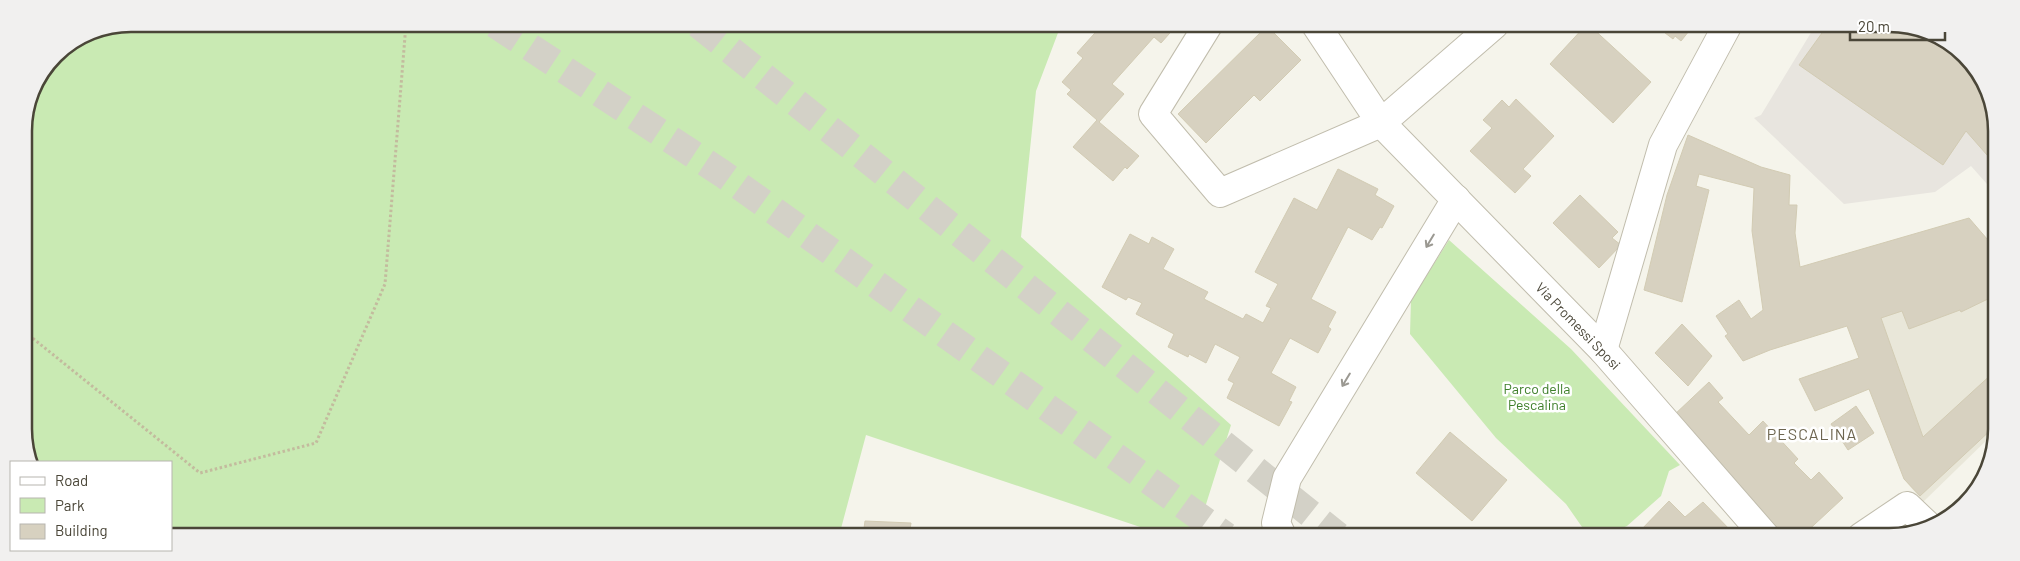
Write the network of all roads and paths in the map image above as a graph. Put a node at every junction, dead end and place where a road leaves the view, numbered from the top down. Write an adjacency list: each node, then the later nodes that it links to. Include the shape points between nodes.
1 (1203, 32): 6 (street, via 1153,114 1220,193)
2 (1321, 32): 6 (street, Via Promessi Sposi)
3 (1486, 32): 6 (street)
4 (1725, 32): 9 (street, via 1663,146)
5 (405, 33): 8 (path, via 385,284 316,443 200,473)
6 (1381, 123): 7 (street, Via Promessi Sposi)
7 (1456, 200): 9 (street, Via Promessi Sposi); 11 (street, one-way to 11, via 1286,478 1276,523)
8 (32, 338)
9 (1603, 350): 12 (street, Via Promessi Sposi)
10 (1924, 522): 13 (street, via 1908,506)
11 (1278, 528)
12 (1758, 528)
13 (1875, 528)

